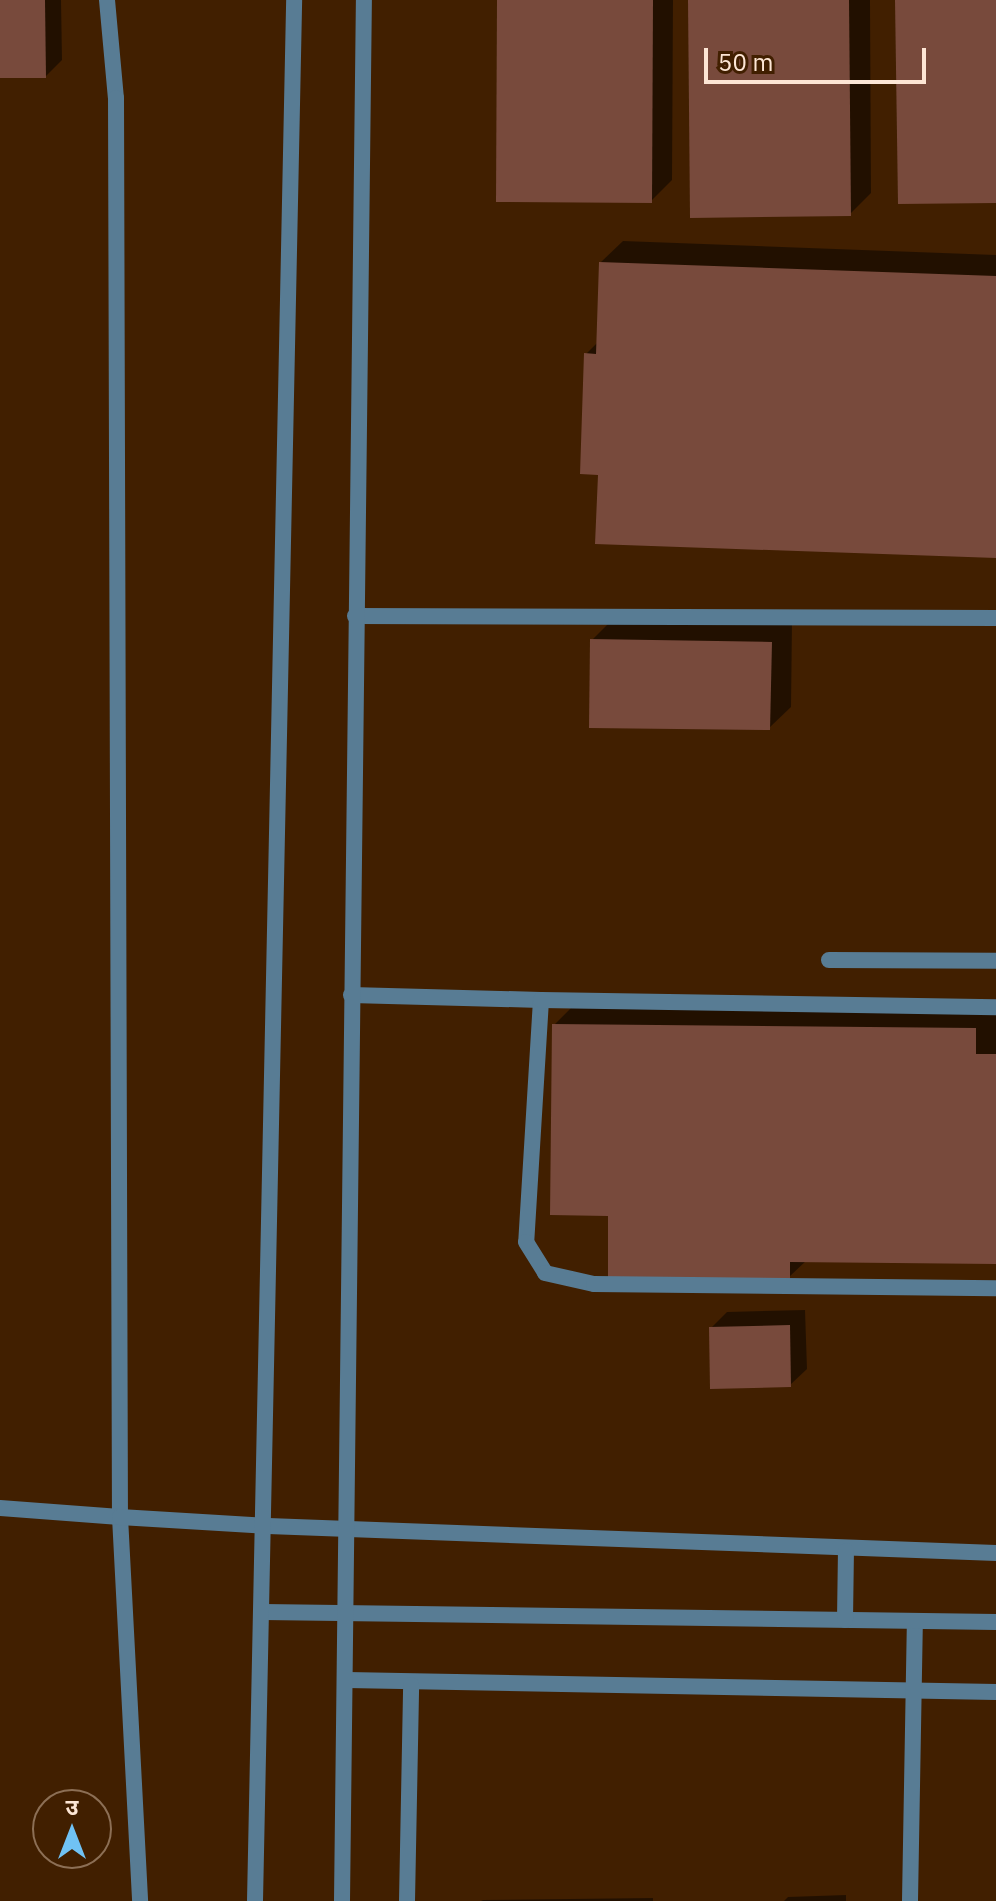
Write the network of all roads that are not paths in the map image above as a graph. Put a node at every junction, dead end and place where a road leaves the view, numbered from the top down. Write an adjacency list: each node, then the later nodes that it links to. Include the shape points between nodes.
1 (107, 0): 13 (street, via 116,98)
2 (294, 0): 14 (street)
3 (364, 0): 4 (street)
4 (355, 616): 5 (street); 8 (street)
5 (996, 618)
6 (829, 960): 7 (street)
7 (996, 961)
8 (351, 995): 9 (street); 15 (street)
9 (541, 1000): 10 (street); 11 (street, via 526,1242 545,1273 594,1284)
10 (996, 1007)
11 (996, 1288)
12 (0, 1508): 13 (street)
13 (120, 1517): 14 (street); 27 (street)
14 (268, 1526): 15 (street); 18 (street)
15 (348, 1529): 16 (street); 19 (street)
16 (846, 1551): 17 (street); 20 (street)
17 (996, 1553)
18 (263, 1612): 19 (street); 28 (street)
19 (345, 1613): 20 (street); 23 (street)
20 (845, 1620): 21 (street)
21 (915, 1621): 22 (street); 25 (street)
22 (996, 1622)
23 (347, 1680): 24 (street); 29 (street)
24 (411, 1685): 25 (street); 30 (street)
25 (914, 1691): 26 (street); 31 (street)
26 (996, 1692)
27 (140, 1901)
28 (255, 1901)
29 (342, 1901)
30 (407, 1901)
31 (910, 1901)

